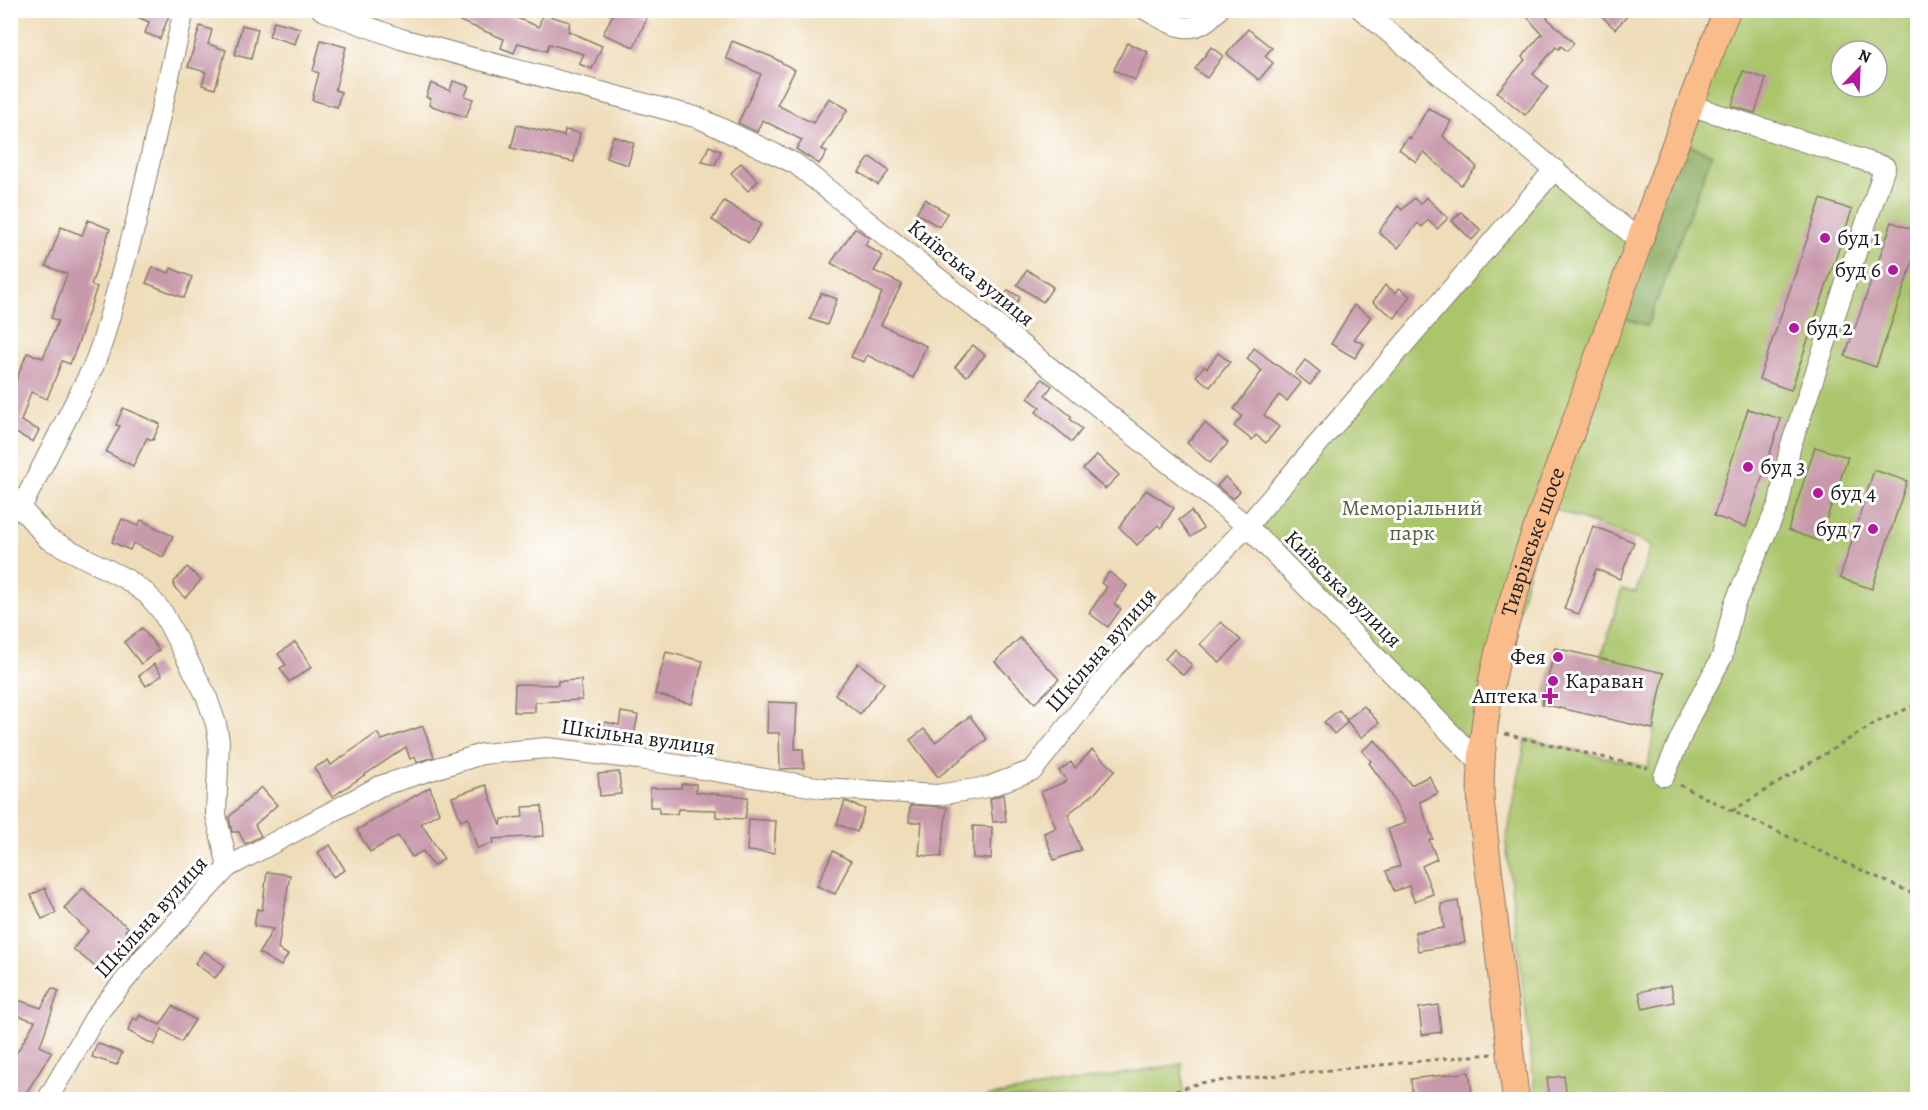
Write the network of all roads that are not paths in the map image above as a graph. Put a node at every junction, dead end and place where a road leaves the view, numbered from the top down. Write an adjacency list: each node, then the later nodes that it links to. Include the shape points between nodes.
1 (322, 10): 11 (street, Київська вулиця, via 401,39 699,118 796,164)
2 (1146, 10): 3 (street, via 1176,26 1192,29)
3 (1218, 10)
4 (1362, 10): 8 (street)
5 (1727, 10): 7 (main road, Тиврівське шосе)
6 (184, 11): 10 (street, via 135,222 101,346 69,416)
7 (1689, 105): 9 (main road, Тиврівське шосе); 13 (street, via 1885,166 1791,448 1779,503 1734,605 1722,657)
8 (1555, 169): 9 (street); 11 (street, Шкільна вулиця)
9 (1639, 240): 12 (main road, Тиврівське шосе, via 1514,595 1495,663)
10 (15, 509): 14 (street, via 48,539 126,579 147,594 163,613 206,695 216,724 216,815)
11 (1247, 526): 12 (street, Київська вулиця); 14 (street, Шкільна вулиця, via 1116,665 1033,770 988,787 937,795 823,788 546,748 482,754 380,786)
12 (1479, 762): 16 (main road, Тиврівське шосе)
13 (1664, 776)
14 (228, 867): 15 (street, Шкільна вулиця, via 97,1014)
15 (47, 1100)
16 (1516, 1100)

